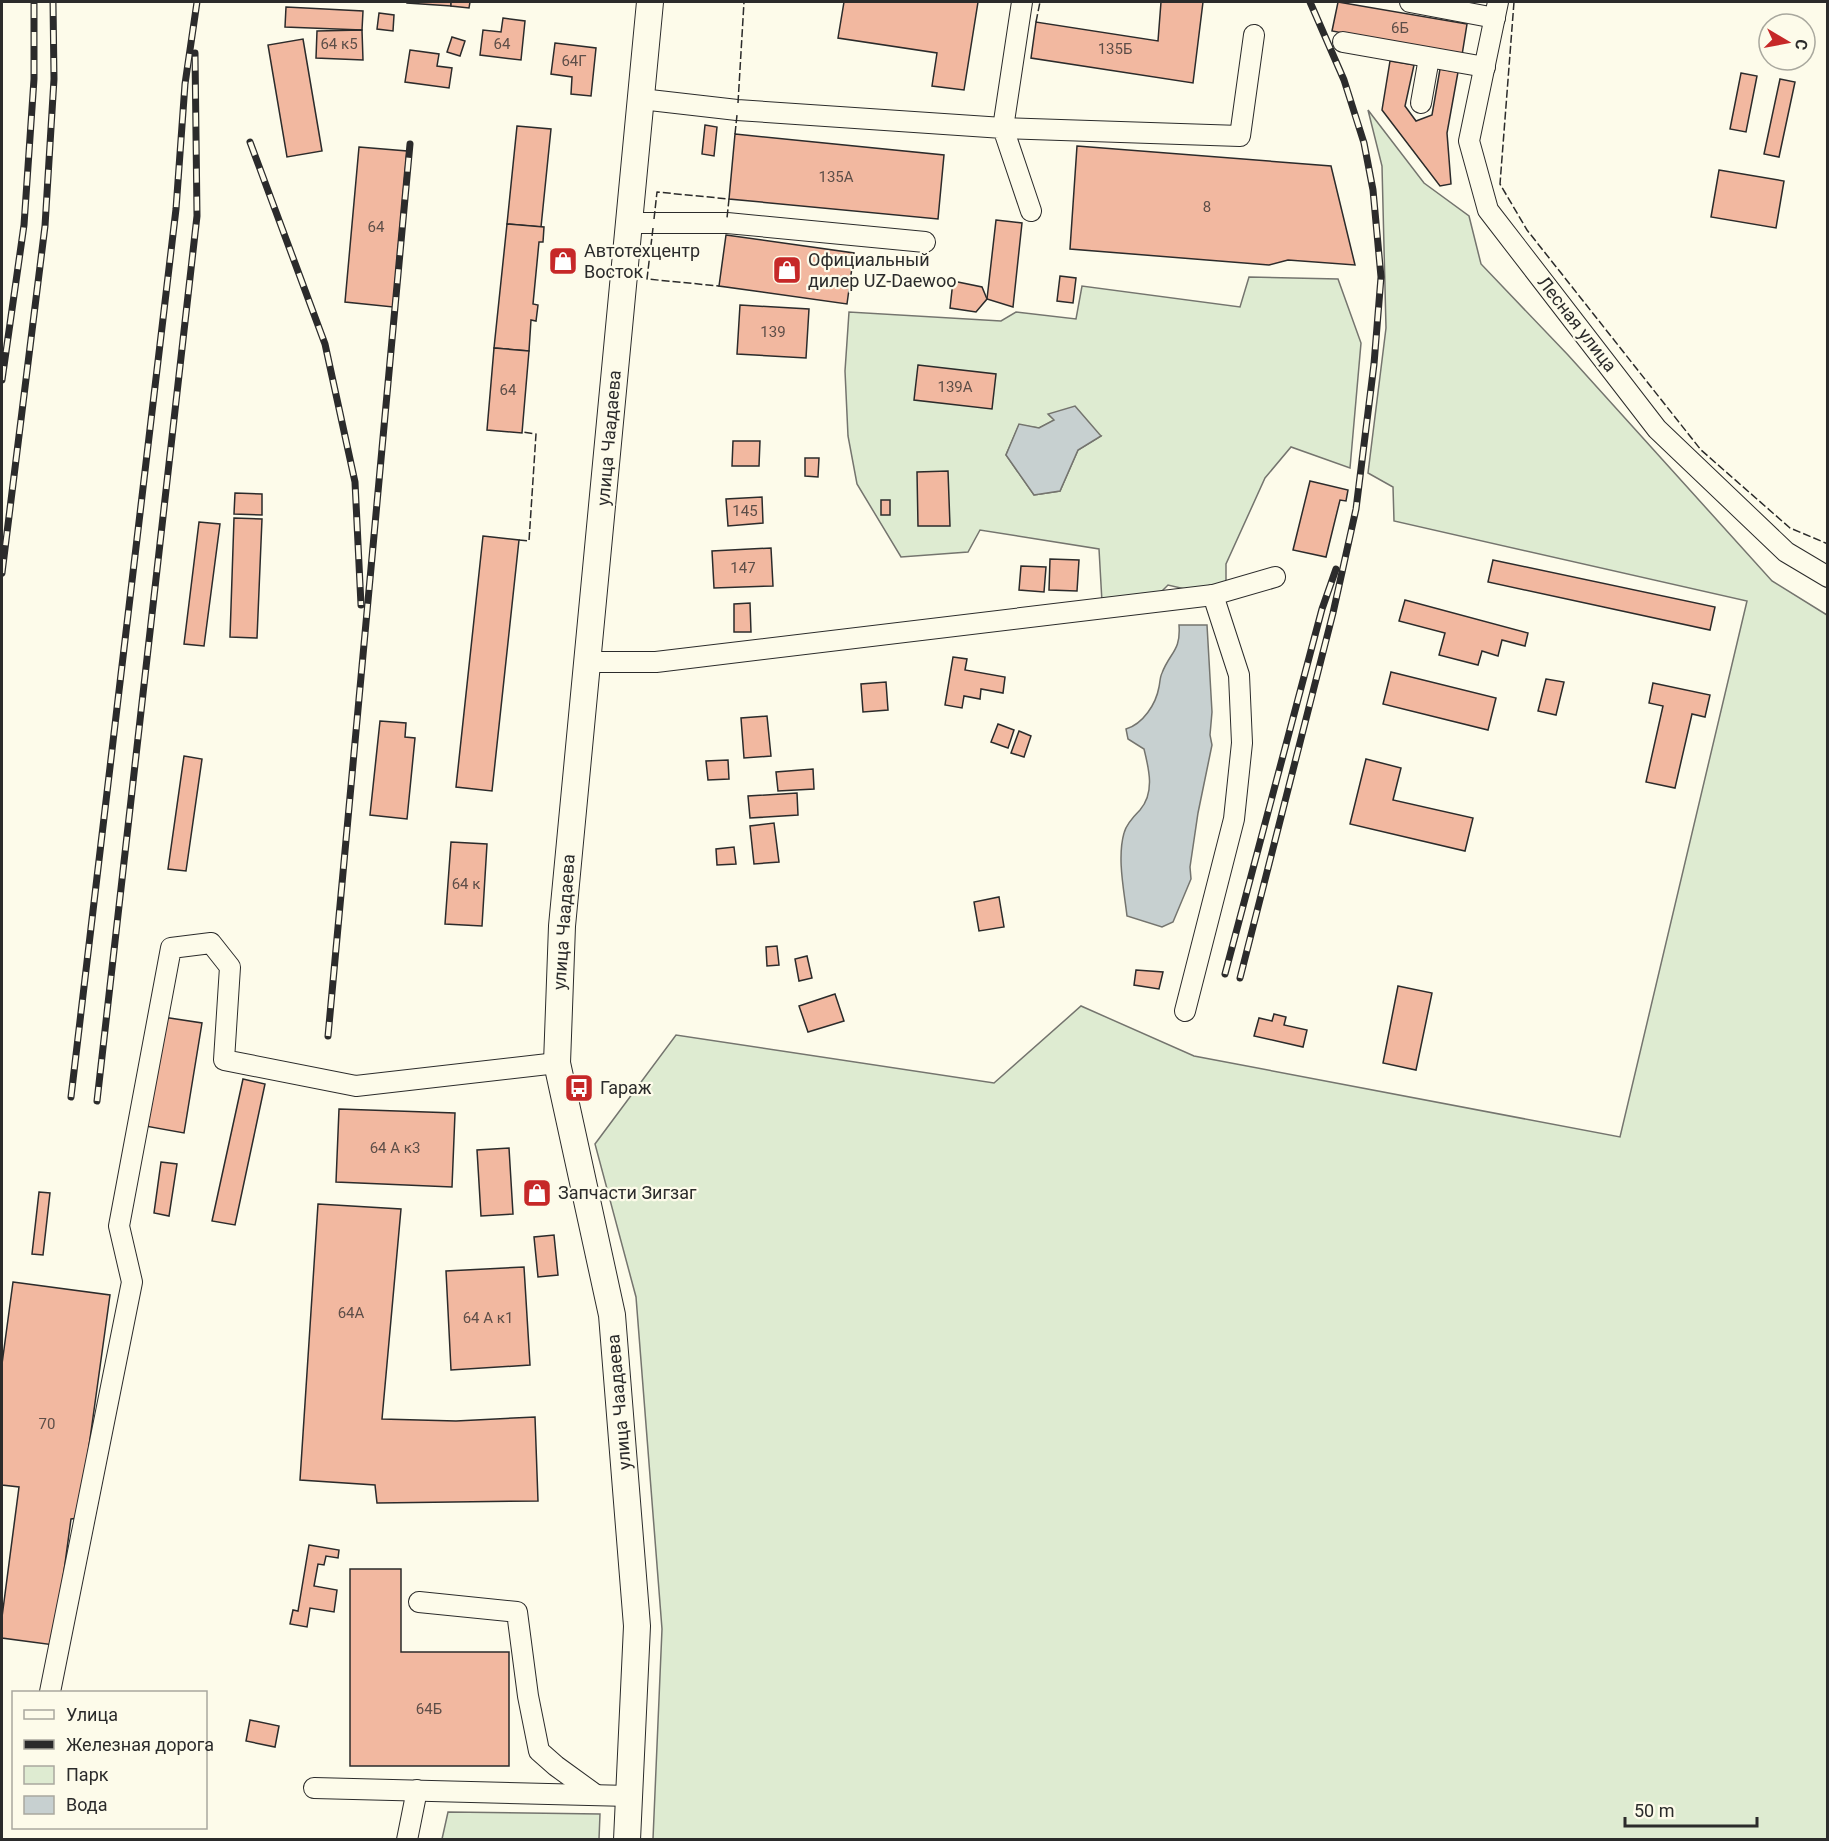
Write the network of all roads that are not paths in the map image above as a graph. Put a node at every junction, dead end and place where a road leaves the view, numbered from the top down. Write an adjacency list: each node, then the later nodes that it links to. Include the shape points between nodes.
1 (650, 2): 9 (main road, улица Чаадаева)
2 (1022, 2): 11 (street)
3 (1410, 2): 4 (street)
4 (1497, 10): 8 (street, Лесная улица)
5 (1254, 35): 11 (street, via 1240,136)
6 (1343, 42): 7 (street)
7 (1429, 58): 8 (street); 10 (street)
8 (1485, 68): 16 (street, Лесная улица, via 1469,141 1488,210 1657,429 1786,552)
9 (642, 99): 11 (street, via 737,110); 13 (main road, улица Чаадаева)
10 (1420, 103)
11 (1004, 128): 12 (street)
12 (1031, 211)
13 (630, 223): 14 (street, via 727,223); 18 (main road, улица Чаадаева)
14 (926, 242)
15 (1275, 577): 17 (street)
16 (1827, 577)
17 (1213, 596): 18 (street, via 656,662); 19 (street, via 1239,675 1242,743 1234,819)
18 (588, 662): 20 (main road, улица Чаадаева, via 562,926)
19 (1185, 1011)
20 (557, 1063): 22 (street, via 356,1086 224,1060 230,967 211,943 171,948 119,1226 132,1281); 26 (main road, улица Чаадаева, via 612,1315 637,1626)
21 (419, 1602): 25 (street, via 517,1612 539,1751)
22 (50, 1691)
23 (314, 1788): 24 (street)
24 (417, 1790): 25 (street); 27 (street)
25 (596, 1795): 26 (street)
26 (629, 1796): 28 (main road, улица Чаадаева)
27 (407, 1839)
28 (627, 1839)

